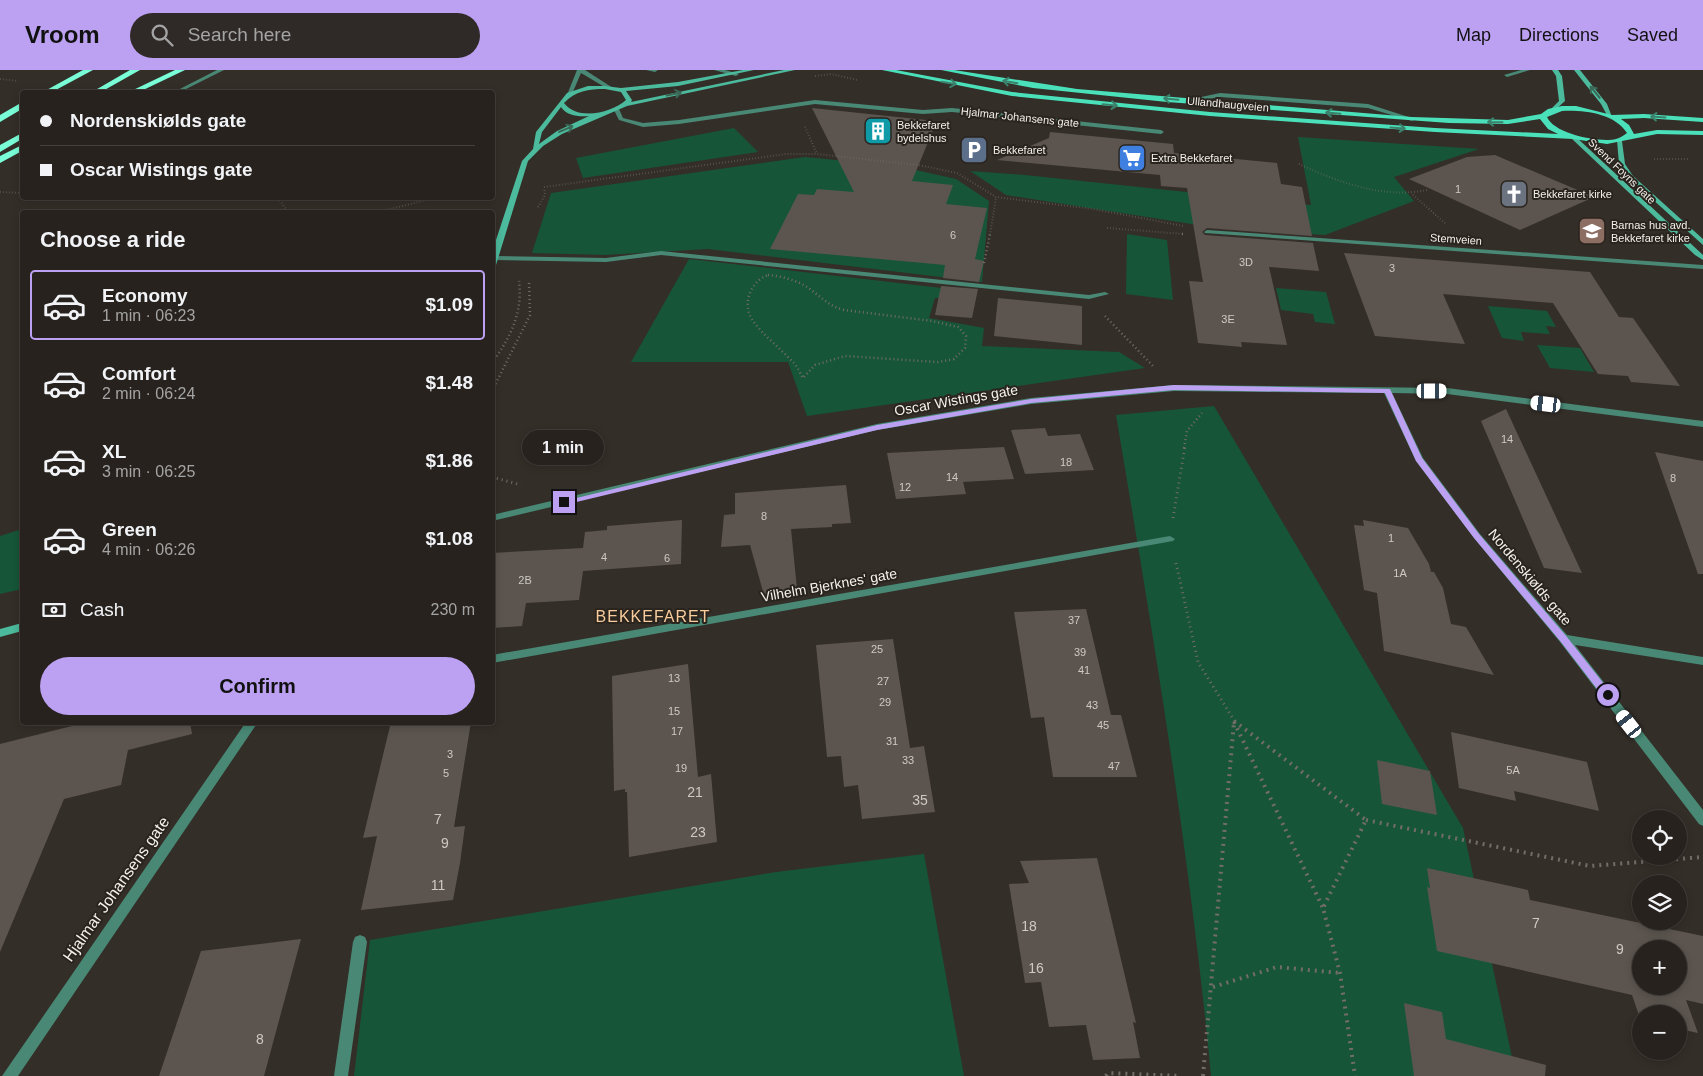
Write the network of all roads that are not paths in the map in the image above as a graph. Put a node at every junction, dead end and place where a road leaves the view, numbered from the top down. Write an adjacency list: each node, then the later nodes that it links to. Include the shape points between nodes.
1 (90, 70): 19 (highway)
2 (136, 70): 20 (highway)
3 (181, 70): 21 (highway)
4 (221, 70): 22 (street)
5 (580, 70): 18 (street); 24 (street)
6 (649, 70): 7 (street)
7 (655, 70)
8 (717, 70): 16 (street)
9 (751, 70): 16 (street)
10 (792, 70): 26 (street, one-way to 10)
11 (885, 70): 38 (main road, Ullandhaugveien, one-way to 38, via 1012,94 1102,104 1347,124)
12 (944, 70): 31 (main road, Ullandhaugveien, one-way to 12, via 1523,122 1499,123 1412,119 1035,86)
13 (1527, 70): 17 (street)
14 (1555, 70): 28 (street, via 1559,76 1562,101)
15 (1577, 70): 32 (street, one-way to 15)
16 (736, 74): 23 (street)
17 (1507, 75)
18 (610, 88): 23 (street); 24 (street, via 588,88)
19 (51, 90)
20 (100, 90)
21 (137, 90)
22 (181, 90)
23 (619, 90): 26 (street, via 629,96)
24 (569, 94): 25 (street)
25 (562, 103): 30 (street, via 572,113); 40 (street, via 539,132)
26 (627, 104): 29 (street)
27 (20, 107): 33 (highway)
28 (1554, 109): 31 (main road, Ullandhaugveien); 32 (main road, via 1581,109)
29 (617, 110): 30 (street); 35 (street, Hjalmar Johansens gate, via 621,119 643,124 679,122 815,102 923,112 952,110)
30 (600, 114): 40 (street, one-way to 30, via 558,132)
31 (1543, 116): 38 (main road, via 1550,127)
32 (1611, 117): 34 (main road, one-way to 32); 39 (main road, via 1629,128 1631,134)
33 (0, 118)
34 (1703, 120)
35 (1161, 132)
36 (1703, 133): 39 (main road, via 1657,132)
37 (20, 137): 41 (highway)
38 (1573, 137): 39 (main road, via 1591,141); 46 (street, Svend Foyns gate)
39 (1623, 139): 45 (street, Svend Foyns gate, via 1622,164 1631,177)
40 (535, 148): 47 (street, via 521,171)
41 (0, 149)
42 (20, 149): 43 (highway)
43 (0, 160)
44 (1207, 232): 49 (street, Stemveien)
45 (1703, 243)
46 (1703, 258)
47 (495, 259)
48 (495, 262): 50 (street, via 606,260 661,253 1089,297)
49 (1703, 267)
50 (1105, 294)
51 (1387, 391): 52 (street, Oscar Wistings gate, via 1448,391); 53 (street, Oscar Wistings gate, via 1174,388 1031,401 877,427); 57 (street, Nordenskiølds gate, via 1419,459 1476,536)
52 (1703, 424)
53 (495, 517)
54 (1170, 539): 58 (street, Vilhelm Bjerknes' gate)
55 (20, 628): 56 (street)
56 (0, 633)
57 (1564, 639): 59 (street); 61 (street, Nordenskiølds gate)
58 (495, 658)
59 (1703, 661)
60 (251, 725): 63 (street, Hjalmar Johansens gate)
61 (1703, 820)
62 (360, 942): 64 (street)
63 (10, 1076)
64 (341, 1076)

